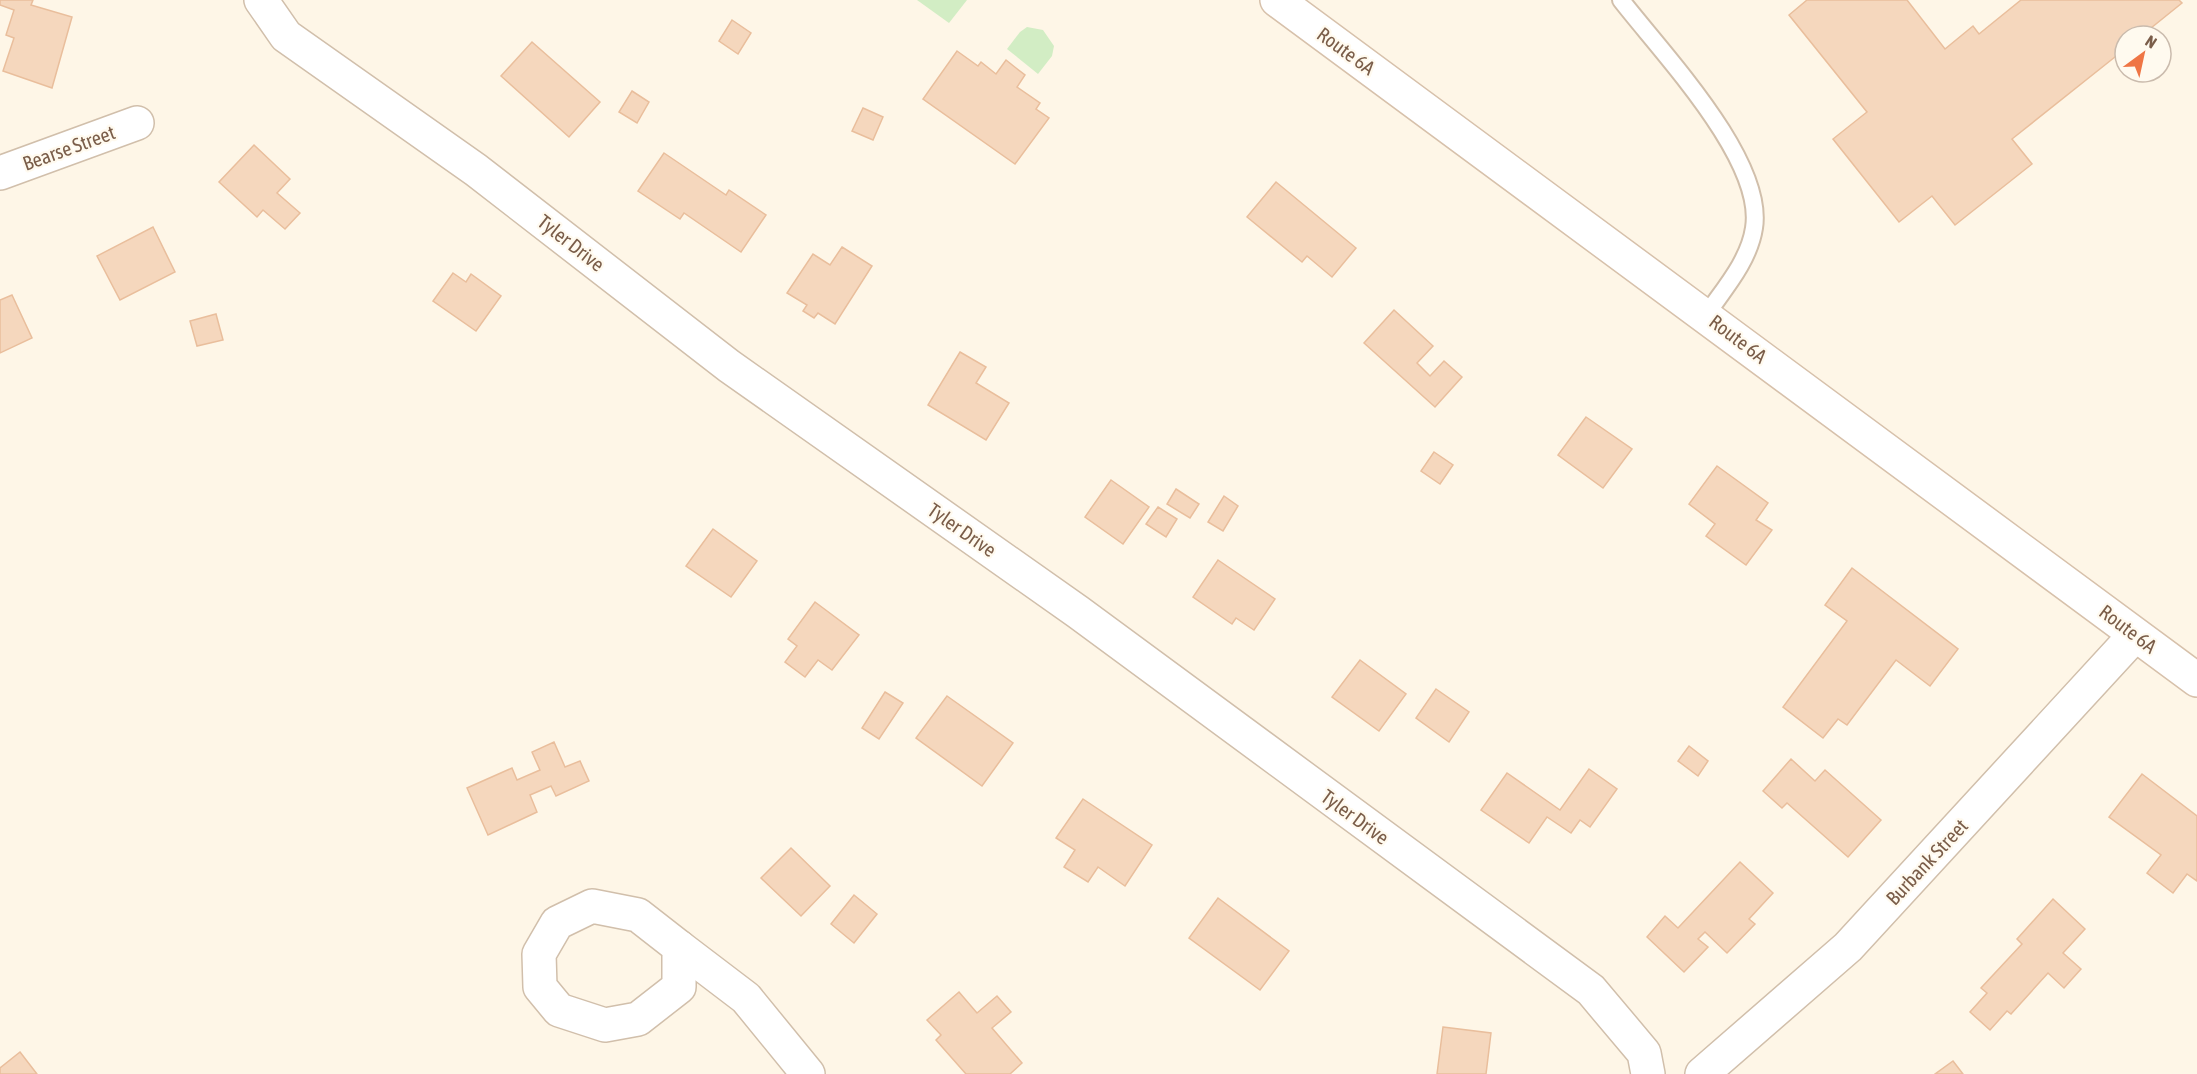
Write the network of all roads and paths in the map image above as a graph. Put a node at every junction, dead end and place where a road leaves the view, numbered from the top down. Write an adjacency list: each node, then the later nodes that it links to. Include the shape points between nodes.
1 (261, 0): 11 (street, Tyler Drive, via 286,36 476,170 729,366 1078,612 1591,990 1644,1053)
2 (1277, 0): 6 (street, Route 6A)
3 (1621, 0): 6 (lane, via 1721,128 1752,189 1756,210 1747,252)
4 (137, 123): 5 (street, Bearse Street)
5 (0, 173)
6 (1706, 315): 7 (street, Route 6A)
7 (2135, 635): 8 (street, Route 6A); 12 (street, Burbank Street, via 1848,947)
8 (2197, 680)
9 (679, 947): 10 (street, via 747,998)
10 (808, 1074)
11 (1648, 1074)
12 (1702, 1074)

